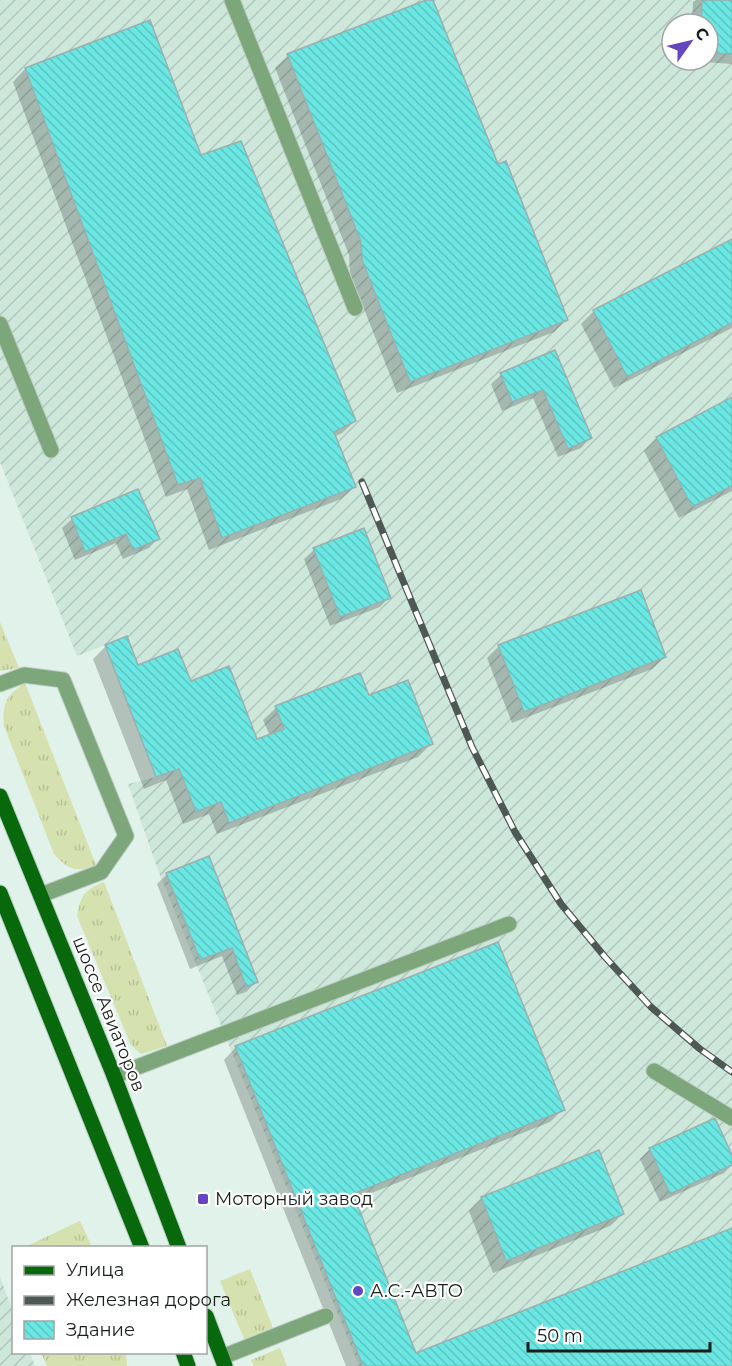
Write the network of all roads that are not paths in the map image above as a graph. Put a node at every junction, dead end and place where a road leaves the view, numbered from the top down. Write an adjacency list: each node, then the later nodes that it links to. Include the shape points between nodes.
1 (232, 0): 2 (lane)
2 (355, 308)
3 (0, 324): 4 (lane)
4 (51, 450)
5 (0, 684): 8 (lane, via 24,675 63,680 126,837 101,872)
6 (0, 796): 8 (main road, шоссе Авиаторов)
7 (0, 893): 13 (main road)
8 (40, 895): 11 (main road, шоссе Авиаторов)
9 (509, 924): 11 (lane)
10 (654, 1071): 12 (lane)
11 (114, 1076): 14 (main road, шоссе Авиаторов)
12 (732, 1118)
13 (141, 1246)
14 (178, 1246)
15 (326, 1316): 17 (lane)
16 (207, 1319): 17 (main road)
17 (223, 1362)

